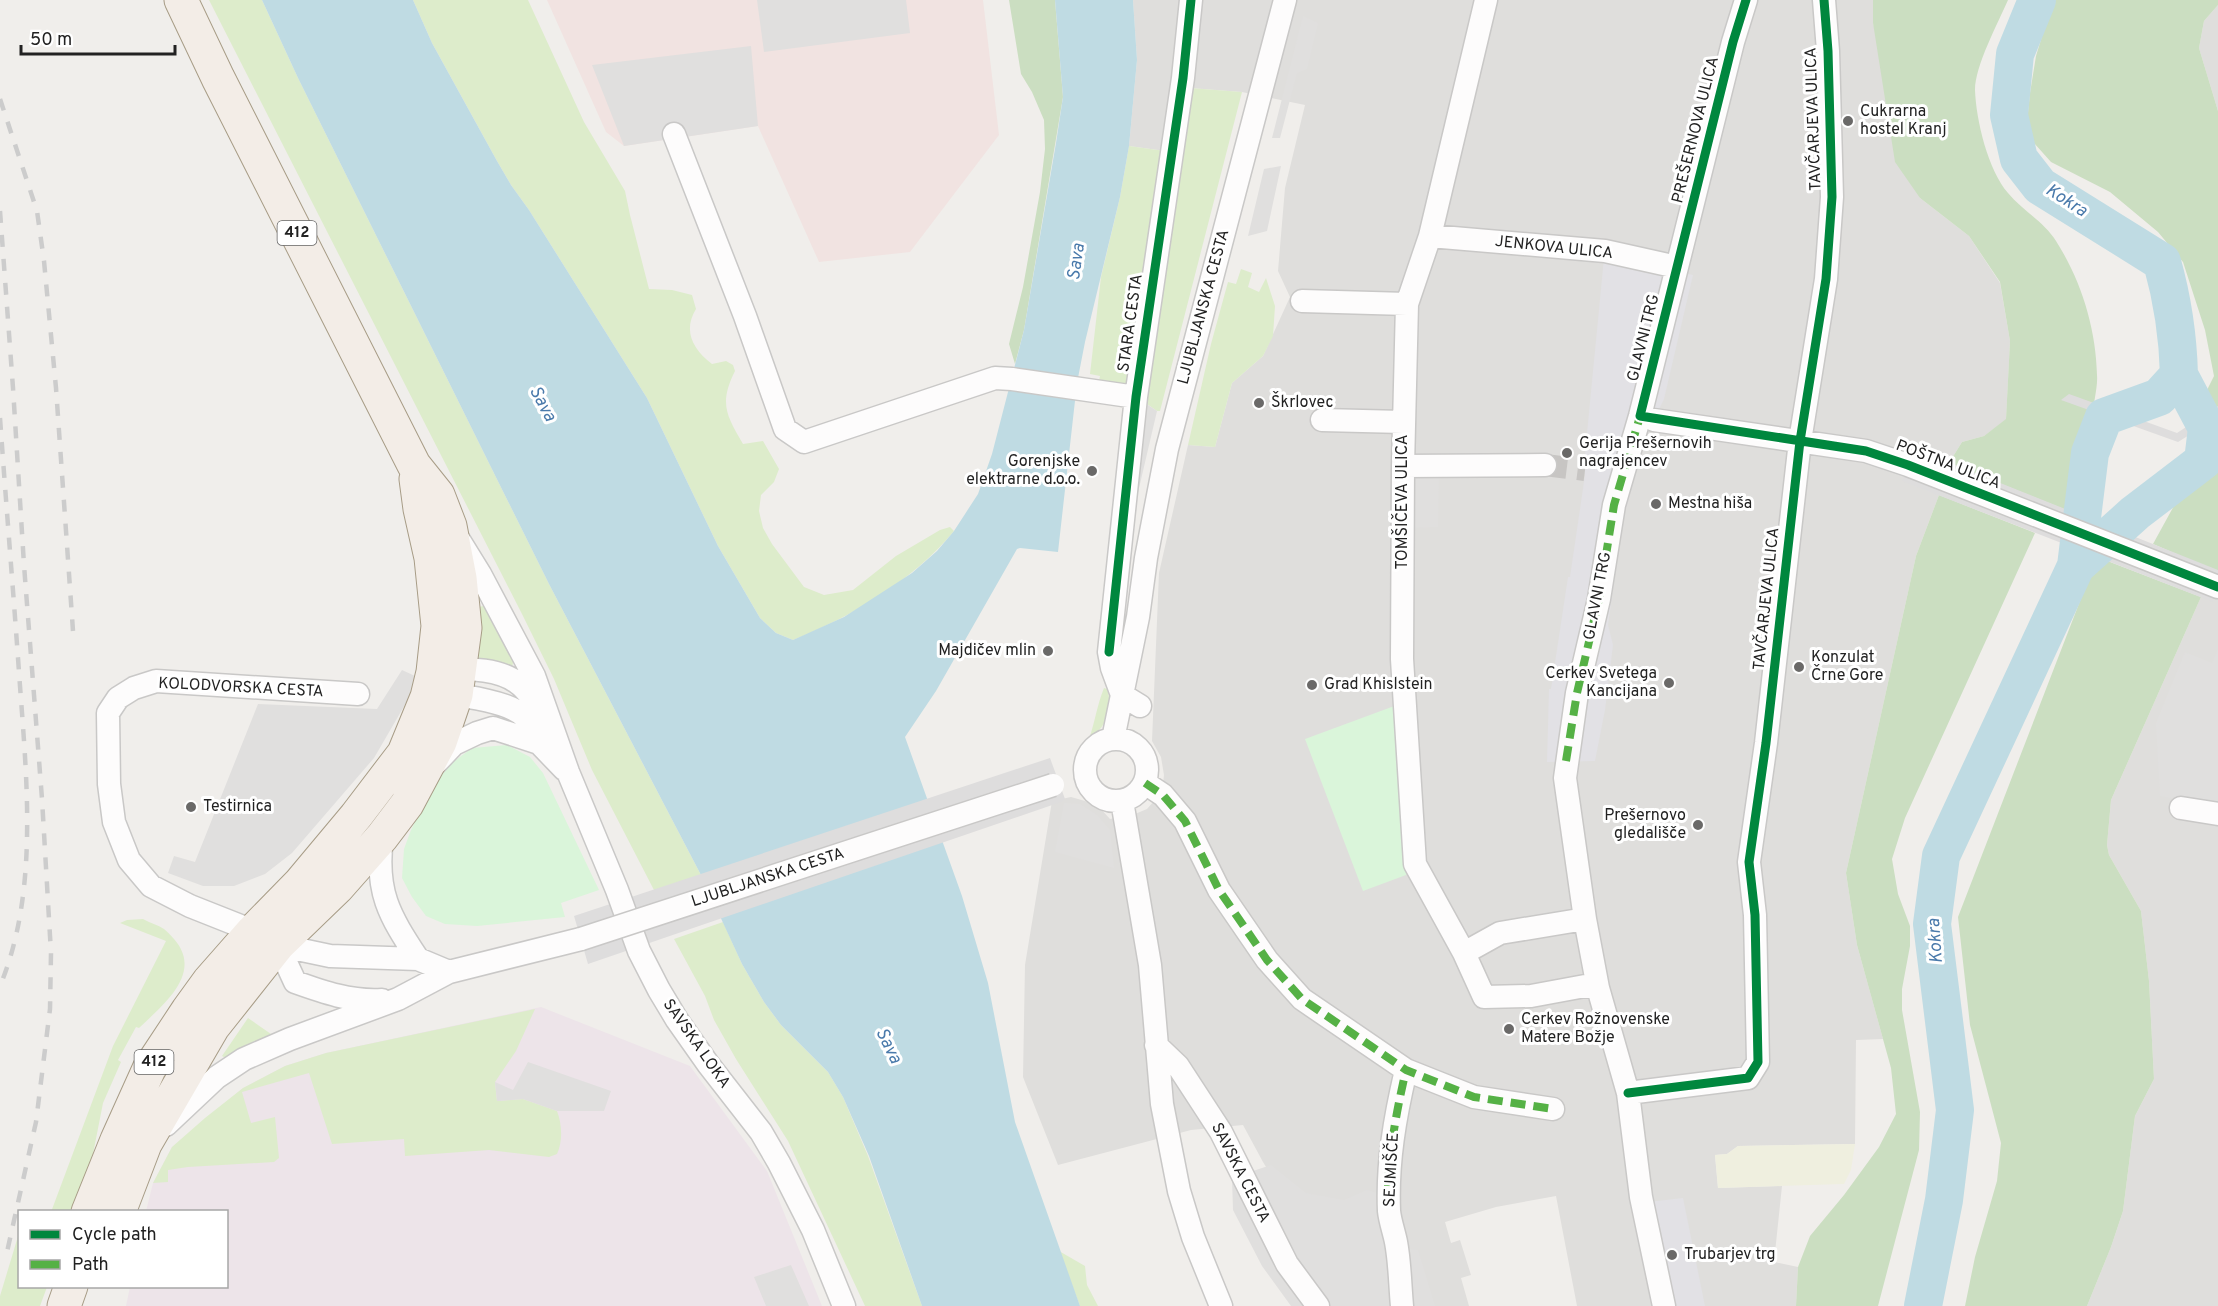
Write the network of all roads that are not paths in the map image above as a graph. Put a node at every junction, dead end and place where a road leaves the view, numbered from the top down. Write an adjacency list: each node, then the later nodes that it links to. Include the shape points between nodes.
1 (181, 0): 17 (main road, 412)
2 (1191, 0): 12 (street, STARA CESTA)
3 (1285, 0): 24 (street, LJUBLJANSKA CESTA, via 1167,449 1146,558)
4 (1486, 0): 8 (street, TOMŠIČEVA ULICA)
5 (1746, 0): 9 (street, PREŠERNOVA ULICA)
6 (1824, 0): 16 (street, TAVČARJEVA ULICA, via 1832,197 1826,279)
7 (674, 134): 12 (street, via 746,316 785,429 804,442 995,378)
8 (1430, 236): 9 (street, JENKOVA ULICA, via 1605,252); 11 (street, TOMŠIČEVA ULICA)
9 (1677, 267): 13 (street, GLAVNI TRG)
10 (1302, 301): 11 (street)
11 (1407, 304): 15 (street, TOMŠIČEVA ULICA)
12 (1136, 397): 24 (street, STARA CESTA, via 1109,652 1112,668)
13 (1647, 418): 16 (street, POŠTNA ULICA); 37 (street, GLAVNI TRG, via 1614,505 1565,769)
14 (1322, 420): 15 (street)
15 (1403, 422): 19 (street, TOMŠIČEVA ULICA)
16 (1800, 441): 21 (street, POŠTNA ULICA, via 1866,451 1908,465); 46 (street, TAVČARJEVA ULICA, via 1749,862 1755,915 1758,1062 1748,1078)
17 (414, 465): 20 (main road, 412, via 438,495); 22 (main road, 412, via 430,550)
18 (1545, 465): 19 (street)
19 (1403, 466): 39 (street, TOMŠIČEVA ULICA, via 1402,659 1415,864)
20 (450, 526): 22 (main road, 412, via 465,628); 25 (street, SAVSKA LOKA, via 534,676)
21 (2218, 587)
22 (444, 683): 25 (street, via 499,674 518,683); 27 (street, via 525,717); 31 (main road, 412, via 440,742); 38 (main road, 412, via 404,753 300,883)
23 (358, 694): 38 (street, KOLODVORSKA CESTA, via 156,681 118,698 108,713 114,822 129,860 151,886)
24 (1131, 700): 26 (street, LJUBLJANSKA CESTA); 28 (street, LJUBLJANSKA CESTA)
25 (548, 716): 29 (street, SAVSKA LOKA)
26 (1113, 739): 28 (street); 30 (street, via 1094,747 1088,755)
27 (539, 743): 29 (street); 31 (street, via 493,728 454,744)
28 (1135, 745): 32 (street, via 1147,762)
29 (567, 772): 51 (street, SAVSKA LOKA, via 639,951 659,990 708,1064 761,1132 813,1230)
30 (1085, 775): 33 (street, via 1094,793); 41 (street, LJUBLJANSKA CESTA, bridge, via 581,939)
31 (421, 779): 36 (main road, 412)
32 (1145, 783): 33 (street, via 1140,791); 45 (street, via 1163,795 1185,821 1219,890 1267,960 1295,991)
33 (1122, 801): 44 (street, via 1150,965)
34 (2181, 808): 35 (street)
35 (2218, 814)
36 (382, 837): 38 (main road, 412, via 337,888); 40 (street, via 380,883 389,911)
37 (1585, 918): 39 (street, via 1500,933); 42 (street, GLAVNI TRG)
38 (265, 938): 40 (street, via 330,956); 43 (street, LJUBLJANSKA CESTA, via 295,982 327,994 366,1001); 48 (main road, 412); 49 (main road, 412, via 209,981 149,1069)
39 (1464, 953): 42 (street, TOMŠIČEVA ULICA, via 1484,997 1531,996 1585,986)
40 (418, 959): 41 (street)
41 (449, 972): 43 (street, LJUBLJANSKA CESTA)
42 (1598, 988): 46 (street, GLAVNI TRG)
43 (398, 999): 48 (street, LJUBLJANSKA CESTA, via 244,1059 217,1077)
44 (1156, 1045): 52 (street, via 1162,1104 1179,1191); 53 (street, SAVSKA CESTA, via 1178,1066 1221,1132 1287,1264)
45 (1406, 1070): 47 (street, via 1474,1097); 54 (street, SEJMIŠČE, via 1395,1114 1388,1186)
46 (1628, 1093): 55 (street, GLAVNI TRG, via 1641,1197)
47 (1553, 1109)
48 (145, 1144): 50 (main road, LJUBLJANSKA CESTA / 412)
49 (89, 1210)
50 (120, 1210)
51 (844, 1306)
52 (1221, 1306)
53 (1318, 1306)
54 (1402, 1306)
55 (1664, 1306)

